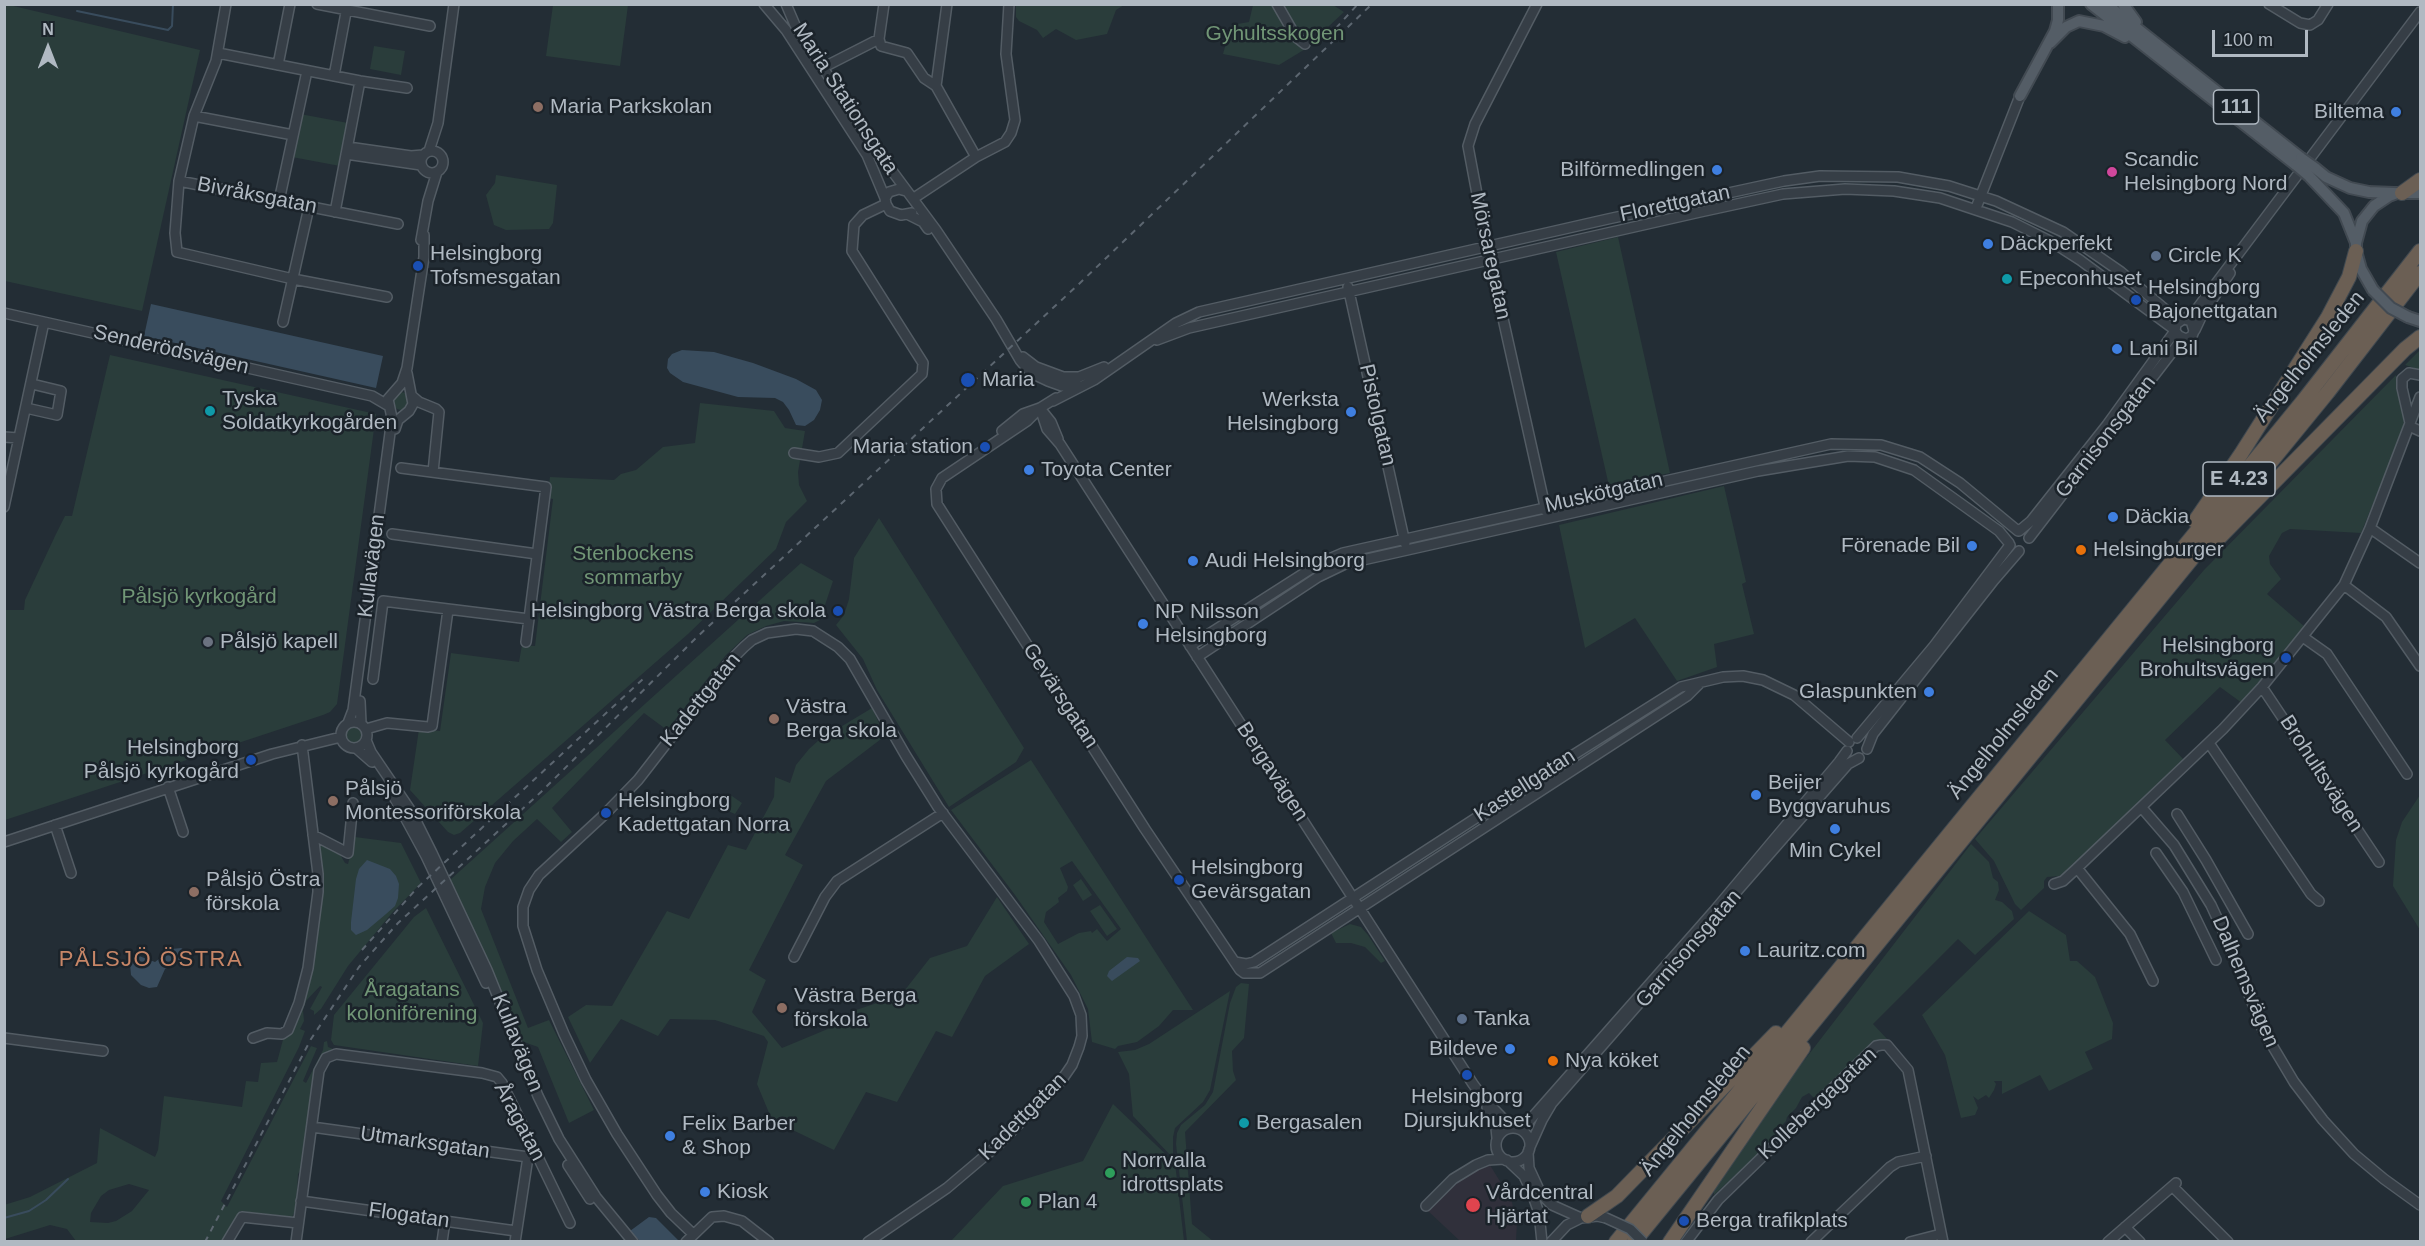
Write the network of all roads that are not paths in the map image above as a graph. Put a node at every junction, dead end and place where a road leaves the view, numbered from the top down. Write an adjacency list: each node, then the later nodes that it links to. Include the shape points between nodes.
1 (226, 4): 25 (street)
2 (291, 4): 28 (street)
3 (317, 4): 19 (street)
4 (454, 4): 37 (street, Kullavägen)
5 (764, 4): 54 (street, Maria Stationsgata, via 786,30 867,155)
6 (786, 4): 48 (street, Maria Stationsgata, via 796,27)
7 (884, 4): 22 (street)
8 (948, 4): 33 (street)
9 (1008, 4): 41 (street, via 1006,54 1014,126 1005,142)
10 (1277, 4): 24 (street, via 1296,37)
11 (1537, 4): 62 (street, Mörsaregatan, via 1470,136 1468,155)
12 (2058, 4): 23 (main road, via 2058,20)
13 (2091, 4): 31 (main road, 111)
14 (2106, 4): 26 (main road, 111)
15 (2123, 4): 26 (main road)
16 (2269, 4): 17 (street, via 2310,25)
17 (2328, 4)
18 (2420, 4): 20 (street, Garnisonsgatan)
19 (347, 7): 21 (street); 30 (street)
20 (2419, 14): 61 (street, Garnisonsgatan)
21 (430, 26)
22 (879, 39): 27 (street); 33 (street, via 881,46 907,52 924,78)
23 (2050, 43): 31 (main road, via 2073,23 2094,23 2121,35); 35 (main road)
24 (1305, 44)
25 (218, 53): 28 (street); 36 (street)
26 (2171, 55): 43 (main road, 111)
27 (828, 64)
28 (278, 65): 29 (street)
29 (307, 71): 30 (street); 38 (street)
30 (334, 76): 32 (street)
31 (2187, 79): 43 (main road, 111)
32 (360, 81): 34 (street); 39 (street)
33 (936, 86): 41 (street)
34 (407, 88)
35 (2020, 96): 51 (street)
36 (194, 116): 38 (street); 47 (street)
37 (438, 123): 40 (street, Kullavägen); 42 (street, Kullavägen)
38 (293, 135): 52 (street)
39 (347, 151): 42 (street); 58 (street)
40 (441, 154): 42 (street, via 435,151); 44 (street, Kullavägen, via 444,163)
41 (976, 157): 55 (street)
42 (425, 160): 44 (street, via 431,173); 53 (street, Kullavägen)
43 (2299, 162): 45 (main road, 111, bridge)
44 (437, 172): 53 (street, Kullavägen)
45 (2312, 172): 49 (main road, 111, via 2350,188); 63 (main road, 111, via 2348,219)
46 (2421, 180): 49 (highway)
47 (179, 181): 52 (street, Bivråksgatan); 69 (street, via 177,252)
48 (906, 191): 54 (street, Maria Stationsgata, via 893,190); 55 (street, Maria Stationsgata)
49 (2399, 193): 50 (main road, 111); 63 (main road, via 2381,200 2370,210 2362,221)
50 (2421, 193)
51 (1981, 195): 57 (street); 62 (street, Florettgatan, via 1899,177 1820,176); 73 (street, Florettgatan, via 2063,232 2121,272 2171,314)
52 (279, 201): 56 (street, Bivråksgatan)
53 (428, 201): 82 (street, Kullavägen, via 425,252)
54 (885, 201): 59 (street, Maria Stationsgata, via 894,213); 101 (street, via 854,225 852,250 923,363 922,374 838,453 819,457)
55 (915, 202): 59 (street); 66 (street, Maria Stationsgata)
56 (309, 207): 58 (street, Bivråksgatan); 69 (street)
57 (1976, 208): 65 (street, Florettgatan, via 1894,191 1808,191); 77 (street, Florettgatan, via 2052,242)
58 (335, 212): 60 (street, Bivråksgatan)
59 (909, 215): 66 (street, Maria Stationsgata, via 923,222)
60 (398, 224)
61 (2253, 232): 73 (street, Garnisonsgatan, via 2196,310); 78 (street, Garnisonsgatan)
62 (1487, 247): 65 (street, Mörsaregatan); 68 (street, Florettgatan)
63 (2356, 247): 74 (main road, 111, bridge, via 2361,269 2373,290 2391,308); 121 (highway, via 2349,277 2338,299 2241,454)
64 (2421, 251): 121 (highway, Ängelholmsleden / E 4.23)
65 (1490, 259): 70 (street, Florettgatan); 105 (street, Mörsaregatan)
66 (960, 268): 84 (street, Maria Stationsgata, via 1031,373)
67 (2421, 273): 117 (highway, Ängelholmsleden / E 4.23)
68 (1346, 278): 70 (street, Pistolgatan); 81 (street, Florettgatan, via 1199,312)
69 (293, 279): 71 (street); 76 (street)
70 (1349, 291): 81 (street, Florettgatan, via 1189,328); 111 (street, Pistolgatan)
71 (387, 297)
72 (4, 313): 75 (street, Senderödsvägen)
73 (2184, 319): 77 (street, Garnisonsgatan); 78 (street, via 2193,323)
74 (2421, 321)
75 (44, 322): 86 (street); 89 (street, Senderödsvägen)
76 (283, 322)
77 (2175, 331): 80 (street); 108 (street, Garnisonsgatan, via 2107,425)
78 (2194, 331): 80 (street, Garnisonsgatan)
79 (2421, 337): 117 (highway)
80 (2186, 339): 110 (street, Garnisonsgatan, via 2179,343)
81 (1147, 344): 85 (street, Florettgatan)
82 (407, 368): 87 (street, Kullavägen, via 402,383); 88 (street, Kullavägen)
83 (2421, 375): 97 (street, via 2407,374 2402,381)
84 (1062, 381): 85 (street, Maria Stationsgata); 91 (street)
85 (1080, 381): 91 (street, Florettgatan, via 1068,394)
86 (32, 384): 94 (street); 94 (street, via 61,391 57,415)
87 (393, 392): 88 (street, via 403,389); 89 (street, Senderödsvägen); 92 (street, Kullavägen, via 388,399)
88 (411, 394): 93 (street); 96 (street, Kullavägen, via 413,404)
89 (372, 396): 92 (street, Senderödsvägen)
90 (2421, 397): 97 (street)
91 (1053, 401): 95 (street, Gevärsgatan)
92 (390, 407): 96 (street, via 397,413); 130 (street, Kullavägen, via 392,418 353,710)
93 (427, 407): 96 (street); 103 (street, via 436,409 440,417)
94 (26, 408): 100 (street)
95 (1040, 408): 124 (street, Bergavägen); 166 (street, Gevärsgatan, via 1014,420 993,442 940,480 936,492 939,508)
96 (407, 412): 131 (street, Kullavägen, via 394,431 359,711)
97 (2410, 425): 98 (street); 107 (street)
98 (2421, 430)
99 (4, 437): 100 (street)
100 (19, 438): 104 (street)
101 (794, 453)
102 (401, 468): 103 (street)
103 (433, 472): 115 (street, via 546,487)
104 (4, 507)
105 (1545, 507): 106 (street, Mörsaregatan); 108 (street, Muskötgatan, via 1819,446 1872,443 1933,464); 111 (street, Muskötgatan)
106 (1548, 519): 112 (street, Muskötgatan, via 1758,471 1860,456 1914,470 2000,531); 113 (street, Muskötgatan)
107 (2370, 528): 116 (street); 118 (street)
108 (2019, 531): 110 (street); 112 (street, Garnisonsgatan, via 2011,535)
109 (392, 534): 115 (street)
110 (2029, 538): 114 (street, Garnisonsgatan, via 2027,547)
111 (1404, 539): 113 (street, Pistolgatan); 124 (street, Muskötgatan, via 1325,560)
112 (2009, 544): 114 (street); 135 (street, Garnisonsgatan, via 1934,646)
113 (1407, 551): 125 (street, Muskötgatan, via 1331,570)
114 (2019, 551): 138 (street, Garnisonsgatan, via 1873,734)
115 (537, 554): 120 (street)
116 (2421, 563)
117 (2176, 578): 163 (highway, Ängelholmsleden)
118 (2344, 585): 122 (street); 126 (street, via 2386,617)
119 (448, 610): 120 (street); 127 (street, Kullavägen, via 383,601); 131 (street, via 432,726)
120 (529, 619): 123 (street)
121 (2111, 636): 167 (highway, Ängelholmsleden)
122 (2303, 637): 129 (street); 140 (street, via 2327,654)
123 (526, 642)
124 (1190, 646): 125 (street, Bergavägen)
125 (1197, 657): 159 (street, Bergavägen)
126 (2421, 666)
127 (373, 679)
128 (1700, 683): 135 (street, Kastellgatan, via 1743,676 1778,686 1794,694); 159 (street, Kastellgatan, via 1682,687); 161 (street, Kastellgatan, via 1687,696)
129 (2262, 687): 134 (street); 153 (street, Brohultsvägen)
130 (348, 723): 131 (street); 132 (street, Kullavägen)
131 (364, 726): 133 (street, Kullavägen)
132 (341, 737): 136 (street); 137 (street, Kullavägen, via 346,746)
133 (366, 740): 137 (street); 196 (street, Kullavägen, via 411,811 432,853 559,1139 596,1197)
134 (2209, 743): 143 (street); 160 (street)
135 (1851, 744): 138 (street, via 1864,742); 139 (street, via 1851,757); 174 (street, Garnisonsgatan, via 1707,919 1529,1121)
136 (302, 745): 141 (street); 148 (street)
137 (356, 748): 195 (street, Kullavägen, via 388,786 426,856 551,1136 578,1183)
138 (1867, 749): 139 (street, Garnisonsgatan)
139 (1859, 758): 176 (street, Garnisonsgatan, via 1848,764 1552,1103)
140 (2407, 774)
141 (168, 787): 146 (street); 147 (street)
142 (353, 803): 148 (street, via 348,853)
143 (2142, 808): 151 (street, Dalhemsvägen); 154 (street)
144 (943, 813): 164 (street, via 837,881); 189 (street, Kadettgatan, via 845,653 813,631 775,631 752,640 732,659 638,780 539,875 529,890 523,907 523,926 564,1034 617,1134 663,1204); 199 (street, Kadettgatan, via 1071,990 1081,1015 1082,1036 1068,1073 999,1144 947,1188)
145 (2177, 814): 149 (street, Dalhemsvägen)
146 (55, 825): 150 (street); 155 (street)
147 (183, 832)
148 (313, 835): 170 (street, via 318,892 304,987 288,1030)
149 (2189, 835): 151 (street); 162 (street, Dalhemsvägen)
150 (4, 842)
151 (2174, 845): 156 (street, Dalhemsvägen)
152 (2156, 854): 158 (street, Dalhemsvägen)
153 (2379, 862)
154 (2077, 868): 157 (street); 168 (street, via 2130,934)
155 (71, 873)
156 (2199, 883): 158 (street); 182 (street, Dalhemsvägen, via 2229,944 2263,1030 2294,1082 2354,1154)
157 (2054, 885)
158 (2183, 892): 165 (street, Dalhemsvägen)
159 (1354, 897): 161 (street, Bergavägen); 166 (street, via 1254,962)
160 (2319, 901)
161 (1360, 908): 166 (street, via 1260,973 1244,973); 172 (street, Bergavägen)
162 (2248, 934)
163 (1870, 953): 203 (highway, Ängelholmsleden); 205 (highway)
164 (794, 957)
165 (2216, 960)
166 (1235, 962)
167 (1833, 977): 184 (highway, via 1617,1196); 202 (highway, Ängelholmsleden)
168 (2153, 981)
169 (4, 1038): 171 (street)
170 (253, 1038)
171 (103, 1051)
172 (1484, 1099): 174 (street, Bergavägen); 175 (street, Bergavägen)
173 (312, 1127): 177 (street, Utmarksgatan); 177 (street, Åragatan, via 320,1071 328,1056 352,1055 497,1077); 181 (street)
174 (1514, 1128): 175 (street, via 1503,1131); 176 (street, via 1528,1137)
175 (1497, 1140): 179 (street, via 1497,1151); 180 (street)
176 (1529, 1150): 179 (street, via 1521,1160); 184 (street, via 1529,1168 1541,1194 1552,1206)
177 (532, 1155): 187 (street, Åragatan); 190 (street)
178 (1926, 1156): 191 (street, Kollebergagatan); 206 (street, Kollebergagatan, via 1908,1070 1887,1046 1878,1045 1718,1200); 207 (street, via 1890,1167)
179 (1505, 1160): 180 (street); 200 (street, via 1524,1176 1532,1192)
180 (1476, 1165): 183 (street, via 1453,1179)
181 (301, 1201): 185 (street, Flogatan); 186 (street)
182 (2421, 1205)
183 (1426, 1206)
184 (1584, 1217): 201 (street, via 1567,1225); 204 (street, bridge, via 1606,1218 1630,1229)
185 (445, 1221): 190 (street, Flogatan); 194 (street)
186 (298, 1223): 192 (street, via 242,1217); 193 (street)
187 (570, 1223)
188 (2125, 1227): 209 (street); 210 (street); 211 (street, via 2174,1185)
189 (693, 1234): 197 (street); 198 (street, via 712,1217 727,1216 742,1221)
190 (515, 1236)
191 (1942, 1238): 208 (street)
192 (227, 1242)
193 (296, 1242)
194 (442, 1242)
195 (626, 1242)
196 (633, 1242)
197 (686, 1242)
198 (769, 1242)
199 (868, 1242)
200 (1542, 1242)
201 (1551, 1242)
202 (1616, 1242)
203 (1634, 1242)
204 (1643, 1242)
205 (1670, 1242)
206 (1686, 1242)
207 (1811, 1242)
208 (1910, 1242)
209 (2108, 1242)
210 (2140, 1242)
211 (2228, 1242)

